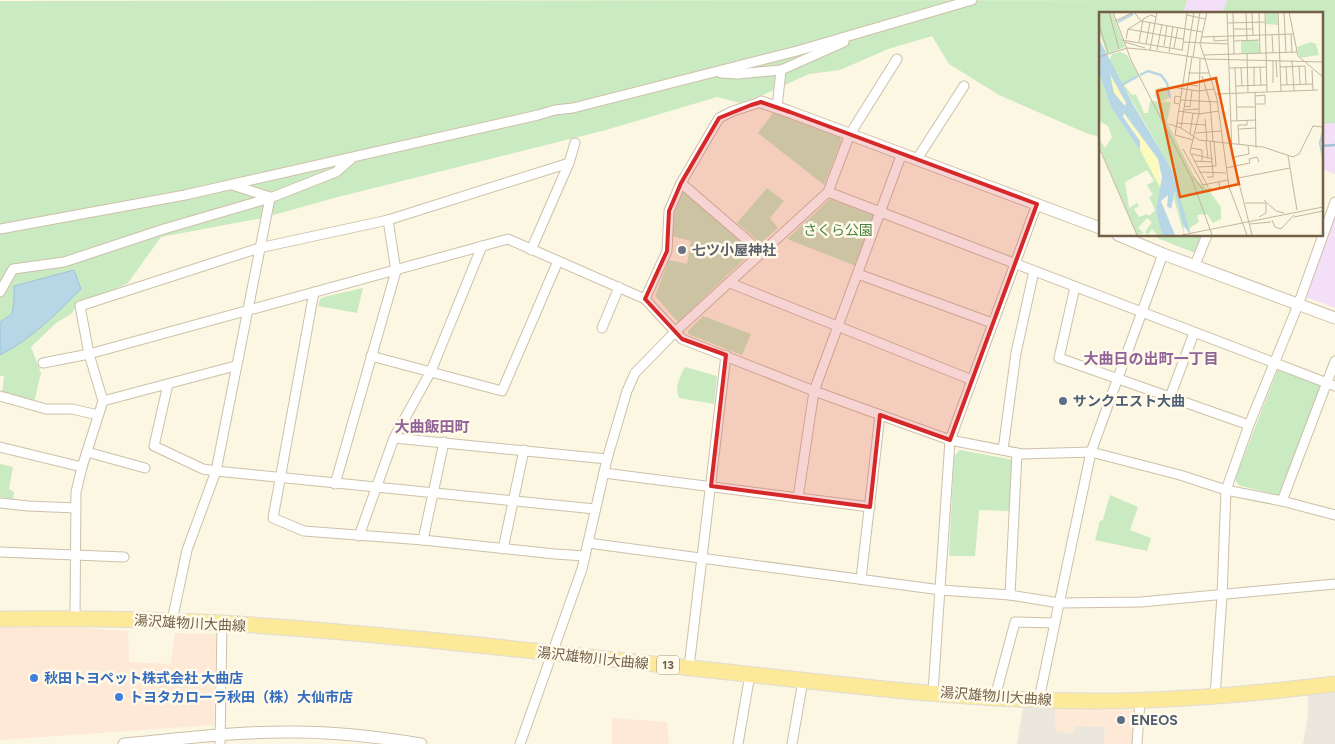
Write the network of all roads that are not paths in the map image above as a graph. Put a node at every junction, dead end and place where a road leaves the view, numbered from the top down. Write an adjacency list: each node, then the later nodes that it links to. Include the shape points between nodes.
1 (972, 0): 2 (street)
2 (858, 33): 4 (street); 5 (street)
3 (897, 59): 9 (street)
4 (780, 70): 5 (street, via 738,74); 8 (street)
5 (716, 72): 12 (street)
6 (964, 86): 13 (street)
7 (761, 102): 8 (street); 15 (street, via 719,118)
8 (777, 108): 9 (street)
9 (850, 134): 11 (street); 17 (street)
10 (576, 143): 14 (street)
11 (902, 153): 13 (street); 21 (street)
12 (352, 158): 16 (street); 18 (street, via 336,172)
13 (918, 159): 20 (street)
14 (569, 162): 22 (street); 29 (street)
15 (681, 183): 30 (street); 43 (street, via 668,211 667,251)
16 (232, 185): 18 (street); 24 (street)
17 (828, 192): 21 (street); 30 (street)
18 (270, 198): 28 (street); 41 (street, via 64,262 13,268)
19 (1335, 202): 44 (street)
20 (1037, 204): 23 (street); 33 (street)
21 (881, 213): 33 (street); 37 (street)
22 (388, 220): 28 (street); 35 (street)
23 (1099, 228)
24 (0, 229)
25 (1120, 236): 31 (street)
26 (1207, 236): 34 (street)
27 (482, 246): 29 (street, via 508,239); 35 (street); 60 (street)
28 (259, 248): 45 (street); 53 (street, via 80,306)
29 (531, 250): 32 (street)
30 (762, 253): 38 (street)
31 (1163, 254): 34 (street); 46 (street)
32 (558, 262): 39 (street); 60 (street, via 502,391)
33 (1014, 263): 36 (street); 48 (street)
34 (1195, 265): 44 (street)
35 (396, 271): 42 (street); 55 (street)
36 (1034, 271): 40 (street); 77 (street, via 1016,353)
37 (858, 274): 48 (street); 49 (street)
38 (730, 283): 49 (street); 51 (street)
39 (619, 287): 43 (street); 50 (street)
40 (1075, 287): 46 (street); 62 (street, via 1059,358)
41 (0, 292)
42 (314, 292): 45 (street); 86 (street)
43 (646, 299): 51 (street)
44 (1298, 305): 47 (street); 58 (street)
45 (248, 311): 53 (street); 59 (street)
46 (1142, 313): 52 (street); 62 (street)
47 (1335, 318)
48 (992, 323): 61 (street)
49 (838, 327): 61 (street); 65 (street)
50 (602, 328)
51 (675, 332): 54 (street, via 682,339); 81 (street, via 635,373 626,391)
52 (1194, 333): 58 (street); 67 (street)
53 (89, 354): 57 (street); 68 (street)
54 (726, 355): 65 (street); 88 (street)
55 (371, 356): 60 (street); 87 (street)
56 (1335, 362): 64 (street)
57 (43, 363)
58 (1274, 363): 64 (street); 71 (street)
59 (235, 366): 63 (street); 84 (street)
60 (432, 371): 72 (street)
61 (972, 380): 73 (street)
62 (1119, 380): 67 (street); 79 (street)
63 (168, 384): 68 (street); 84 (street, via 154,446 203,469)
64 (1331, 385): 94 (street)
65 (814, 391): 70 (street); 92 (street)
66 (0, 397): 69 (street, via 46,409 72,409)
67 (1170, 398): 71 (street)
68 (103, 401): 69 (street)
69 (98, 415): 78 (street)
70 (880, 416): 73 (street); 96 (street)
71 (1250, 425): 90 (street)
72 (394, 438): 74 (street); 89 (street)
73 (950, 440): 77 (street); 111 (street)
74 (444, 442): 76 (street); 91 (street)
75 (0, 447): 82 (street)
76 (524, 450): 81 (street); 93 (street)
77 (1003, 450): 80 (street)
78 (86, 452): 82 (street); 83 (street)
79 (1092, 452): 80 (street); 90 (street); 114 (street)
80 (1017, 453): 112 (street)
81 (607, 459): 85 (street)
82 (82, 466): 97 (street)
83 (145, 468)
84 (216, 471): 86 (street); 117 (street, via 187,550)
85 (604, 473): 88 (street); 98 (street)
86 (280, 478): 87 (street); 100 (street, via 273,518 304,531)
87 (335, 484): 89 (street)
88 (711, 486): 92 (street); 108 (street)
89 (377, 488): 91 (street); 100 (street)
90 (1226, 490): 94 (street); 113 (street)
91 (432, 492): 93 (street); 101 (street)
92 (798, 498): 96 (street)
93 (514, 501): 98 (street); 103 (street)
94 (1282, 501): 99 (street)
95 (0, 503): 97 (street)
96 (870, 507): 109 (street)
97 (76, 508): 105 (street)
98 (595, 509): 102 (street)
99 (1335, 515)
100 (359, 536): 101 (street)
101 (423, 540): 103 (street)
102 (588, 542): 106 (street); 108 (street)
103 (504, 549): 106 (street)
104 (0, 552): 105 (street)
105 (76, 556): 107 (street); 115 (street)
106 (585, 556): 120 (street)
107 (124, 557)
108 (702, 559): 109 (street); 121 (street)
109 (861, 579): 111 (street)
110 (1335, 584): 113 (street)
111 (941, 590): 112 (street); 125 (street)
112 (1010, 595): 114 (street)
113 (1222, 596): 114 (street, via 1141,602); 126 (street)
114 (1059, 603): 118 (street)
115 (75, 618): 116 (main road, 湯沢雄物川大曲線 / 13); 117 (main road, 湯沢雄物川大曲線 / 13)
116 (0, 619)
117 (172, 621): 119 (main road, 湯沢雄物川大曲線 / 13)
118 (1055, 623): 127 (street, via 1015,622); 128 (street)
119 (222, 624): 120 (main road, 湯沢雄物川大曲線 / 13, via 367,634); 130 (street)
120 (553, 654): 121 (main road, 湯沢雄物川大曲線 / 13); 133 (street)
121 (689, 667): 122 (main road, 湯沢雄物川大曲線 / 13)
122 (750, 674): 123 (main road, 湯沢雄物川大曲線 / 13); 134 (street)
123 (803, 680): 125 (main road, 湯沢雄物川大曲線 / 13); 135 (street)
124 (1335, 684): 126 (main road, 湯沢雄物川大曲線 / 13)
125 (933, 692): 127 (main road, 湯沢雄物川大曲線 / 13)
126 (1215, 696): 129 (main road, 湯沢雄物川大曲線 / 13)
127 (995, 697): 128 (main road, 湯沢雄物川大曲線 / 13)
128 (1039, 699): 129 (main road, 湯沢雄物川大曲線 / 13)
129 (1140, 701): 136 (street)
130 (220, 740): 131 (street); 132 (street, via 294,732 367,736)
131 (124, 744)
132 (421, 744)
133 (520, 744)
134 (738, 744)
135 (792, 744)
136 (1137, 744)

